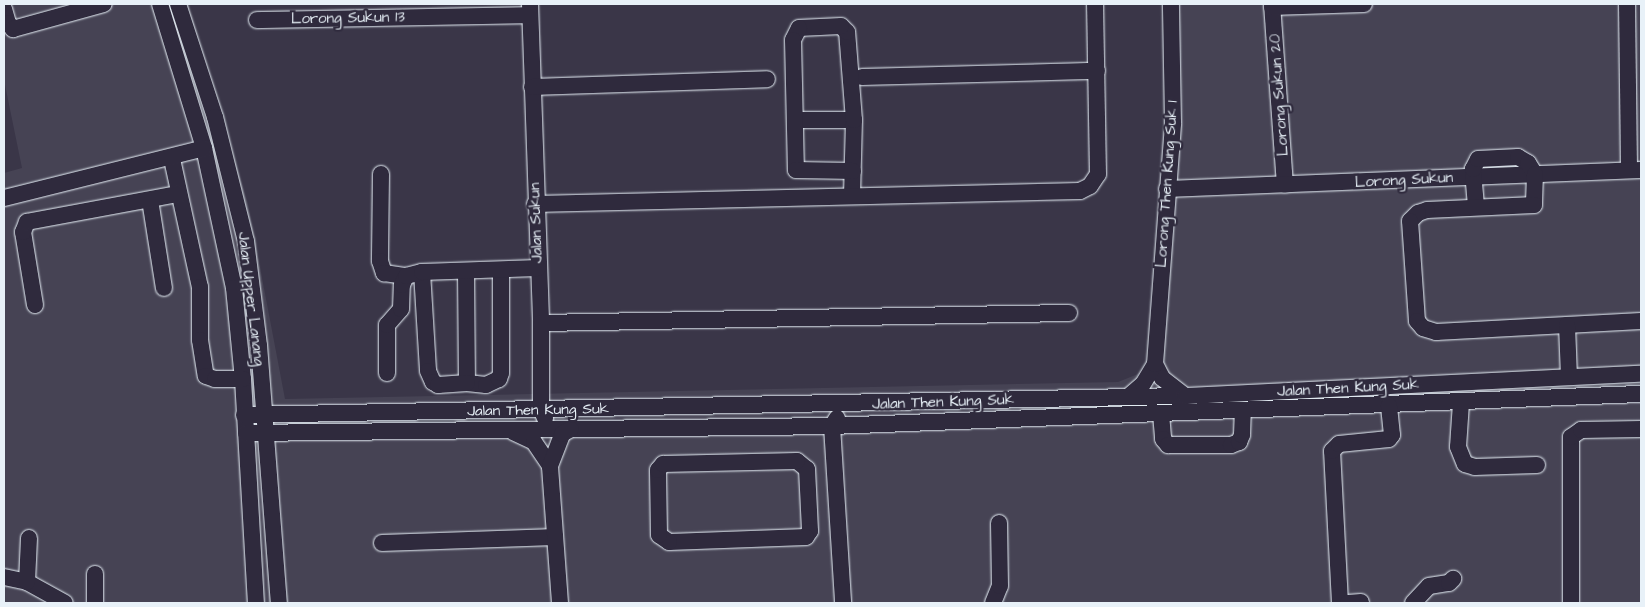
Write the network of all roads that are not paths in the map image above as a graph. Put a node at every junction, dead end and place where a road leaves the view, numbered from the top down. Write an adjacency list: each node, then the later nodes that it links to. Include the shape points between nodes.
1 (104, 4): 9 (street, via 13,29)
2 (160, 4): 18 (street, Jalan Upper Lanang)
3 (178, 4): 60 (street, Jalan Upper Lanang, via 215,117 246,241)
4 (1095, 4): 12 (street)
5 (1171, 4): 26 (street, Lorong Then Kung Suk 1, via 1173,123)
6 (1364, 4): 8 (street)
7 (1627, 4): 20 (street)
8 (1272, 5): 25 (street, Lorong Sukun 20)
9 (4, 9)
10 (530, 9): 11 (street, Lorong Sukun 13); 15 (street, Jalan Sukun)
11 (257, 20)
12 (1097, 71): 13 (street); 28 (street, via 1098,174 1085,189)
13 (862, 77)
14 (767, 79): 15 (street)
15 (532, 86): 31 (street, Jalan Sukun)
16 (795, 120): 17 (street); 17 (street, via 794,34 798,28 841,26 848,34); 21 (street, via 796,170)
17 (854, 120): 21 (street)
18 (204, 148): 19 (street); 47 (street, Jalan Upper Lanang, via 234,288)
19 (172, 159): 27 (street); 29 (street)
20 (1635, 170): 23 (street, Lorong Sukun)
21 (853, 171): 28 (street)
22 (381, 174): 35 (street, via 380,261 384,273)
23 (1535, 174): 24 (street, Lorong Sukun); 32 (street, via 1534,205)
24 (1473, 176): 25 (street, Lorong Sukun); 32 (street)
25 (1285, 185): 26 (street, Lorong Sukun)
26 (1167, 189): 43 (street, Lorong Then Kung Suk 1)
27 (178, 194): 30 (street); 47 (street, via 200,287 200,340 206,376 215,380)
28 (852, 196): 31 (street)
29 (4, 198)
30 (150, 200): 37 (street); 38 (street, via 24,224)
31 (535, 204): 33 (street, Jalan Sukun)
32 (1476, 206): 42 (street, via 1427,210 1418,213 1410,222 1417,321 1423,328 1436,332)
33 (538, 268): 34 (street); 41 (street, Jalan Sukun)
34 (502, 270): 36 (street); 48 (street, via 502,373 499,379 486,385)
35 (412, 271): 36 (street); 44 (street, via 402,285 401,309 387,325); 48 (street, via 428,371 433,382 438,385)
36 (466, 271): 48 (street)
37 (164, 288)
38 (35, 305)
39 (1069, 313): 41 (street)
40 (1641, 321): 42 (street)
41 (541, 323): 56 (street, Jalan Sukun)
42 (1567, 325): 46 (street)
43 (1155, 364): 50 (street, via 1143,384); 51 (street, via 1162,378)
44 (387, 373)
45 (1641, 374): 46 (street, Jalan Then Kung Suk)
46 (1569, 378): 51 (street, Jalan Then Kung Suk)
47 (243, 379): 59 (street, Jalan Upper Lanang)
48 (467, 383)
49 (1641, 394): 52 (street, Jalan Then Kung Suk)
50 (1129, 396): 51 (street, Jalan Then Kung Suk); 53 (street, Jalan Then Kung Suk)
51 (1185, 396)
52 (1461, 403): 54 (street, Jalan Then Kung Suk); 67 (street, via 1458,447 1465,464 1475,467)
53 (858, 405): 55 (street, Jalan Then Kung Suk); 61 (street, via 838,415)
54 (1390, 405): 57 (street, Jalan Then Kung Suk); 86 (street, via 1392,435 1389,439 1339,444 1332,451)
55 (795, 406): 56 (street, Jalan Then Kung Suk); 61 (street)
56 (541, 409): 60 (street, Jalan Then Kung Suk); 63 (street, via 546,420)
57 (1243, 411): 58 (street, Jalan Then Kung Suk); 58 (street, via 1242,435 1239,442 1230,445 1168,445 1163,439)
58 (1160, 414): 61 (street, Jalan Then Kung Suk)
59 (244, 415): 60 (street, Jalan Then Kung Suk); 65 (street, Jalan Upper Lanang)
60 (264, 415): 66 (street, Jalan Upper Lanang)
61 (832, 426): 63 (street, Jalan Then Kung Suk); 69 (street)
62 (1641, 428): 88 (street, via 1581,430 1571,437)
63 (567, 429): 64 (street, Jalan Then Kung Suk); 68 (street)
64 (504, 430): 66 (street, Jalan Then Kung Suk); 68 (street, via 534,442)
65 (246, 433): 66 (street, Jalan Then Kung Suk); 81 (street, Jalan Upper Lanang)
66 (265, 433): 82 (street, Jalan Upper Lanang)
67 (1537, 464)
68 (550, 466): 73 (street)
69 (834, 467): 70 (street); 84 (street)
70 (807, 468): 70 (street, via 796,461 663,464 658,470 659,535 669,542 806,537 810,531)
71 (999, 523): 85 (street, via 1000,586)
72 (29, 538): 78 (street)
73 (555, 538): 74 (street); 83 (street)
74 (382, 543)
75 (95, 574): 80 (street)
76 (4, 577): 78 (street)
77 (1453, 579): 87 (street, via 1449,583 1429,586)
78 (27, 582): 79 (street)
79 (65, 603)
80 (95, 603)
81 (256, 603)
82 (279, 603)
83 (560, 603)
84 (843, 603)
85 (993, 603)
86 (1340, 603)
87 (1413, 603)
88 (1571, 603)

